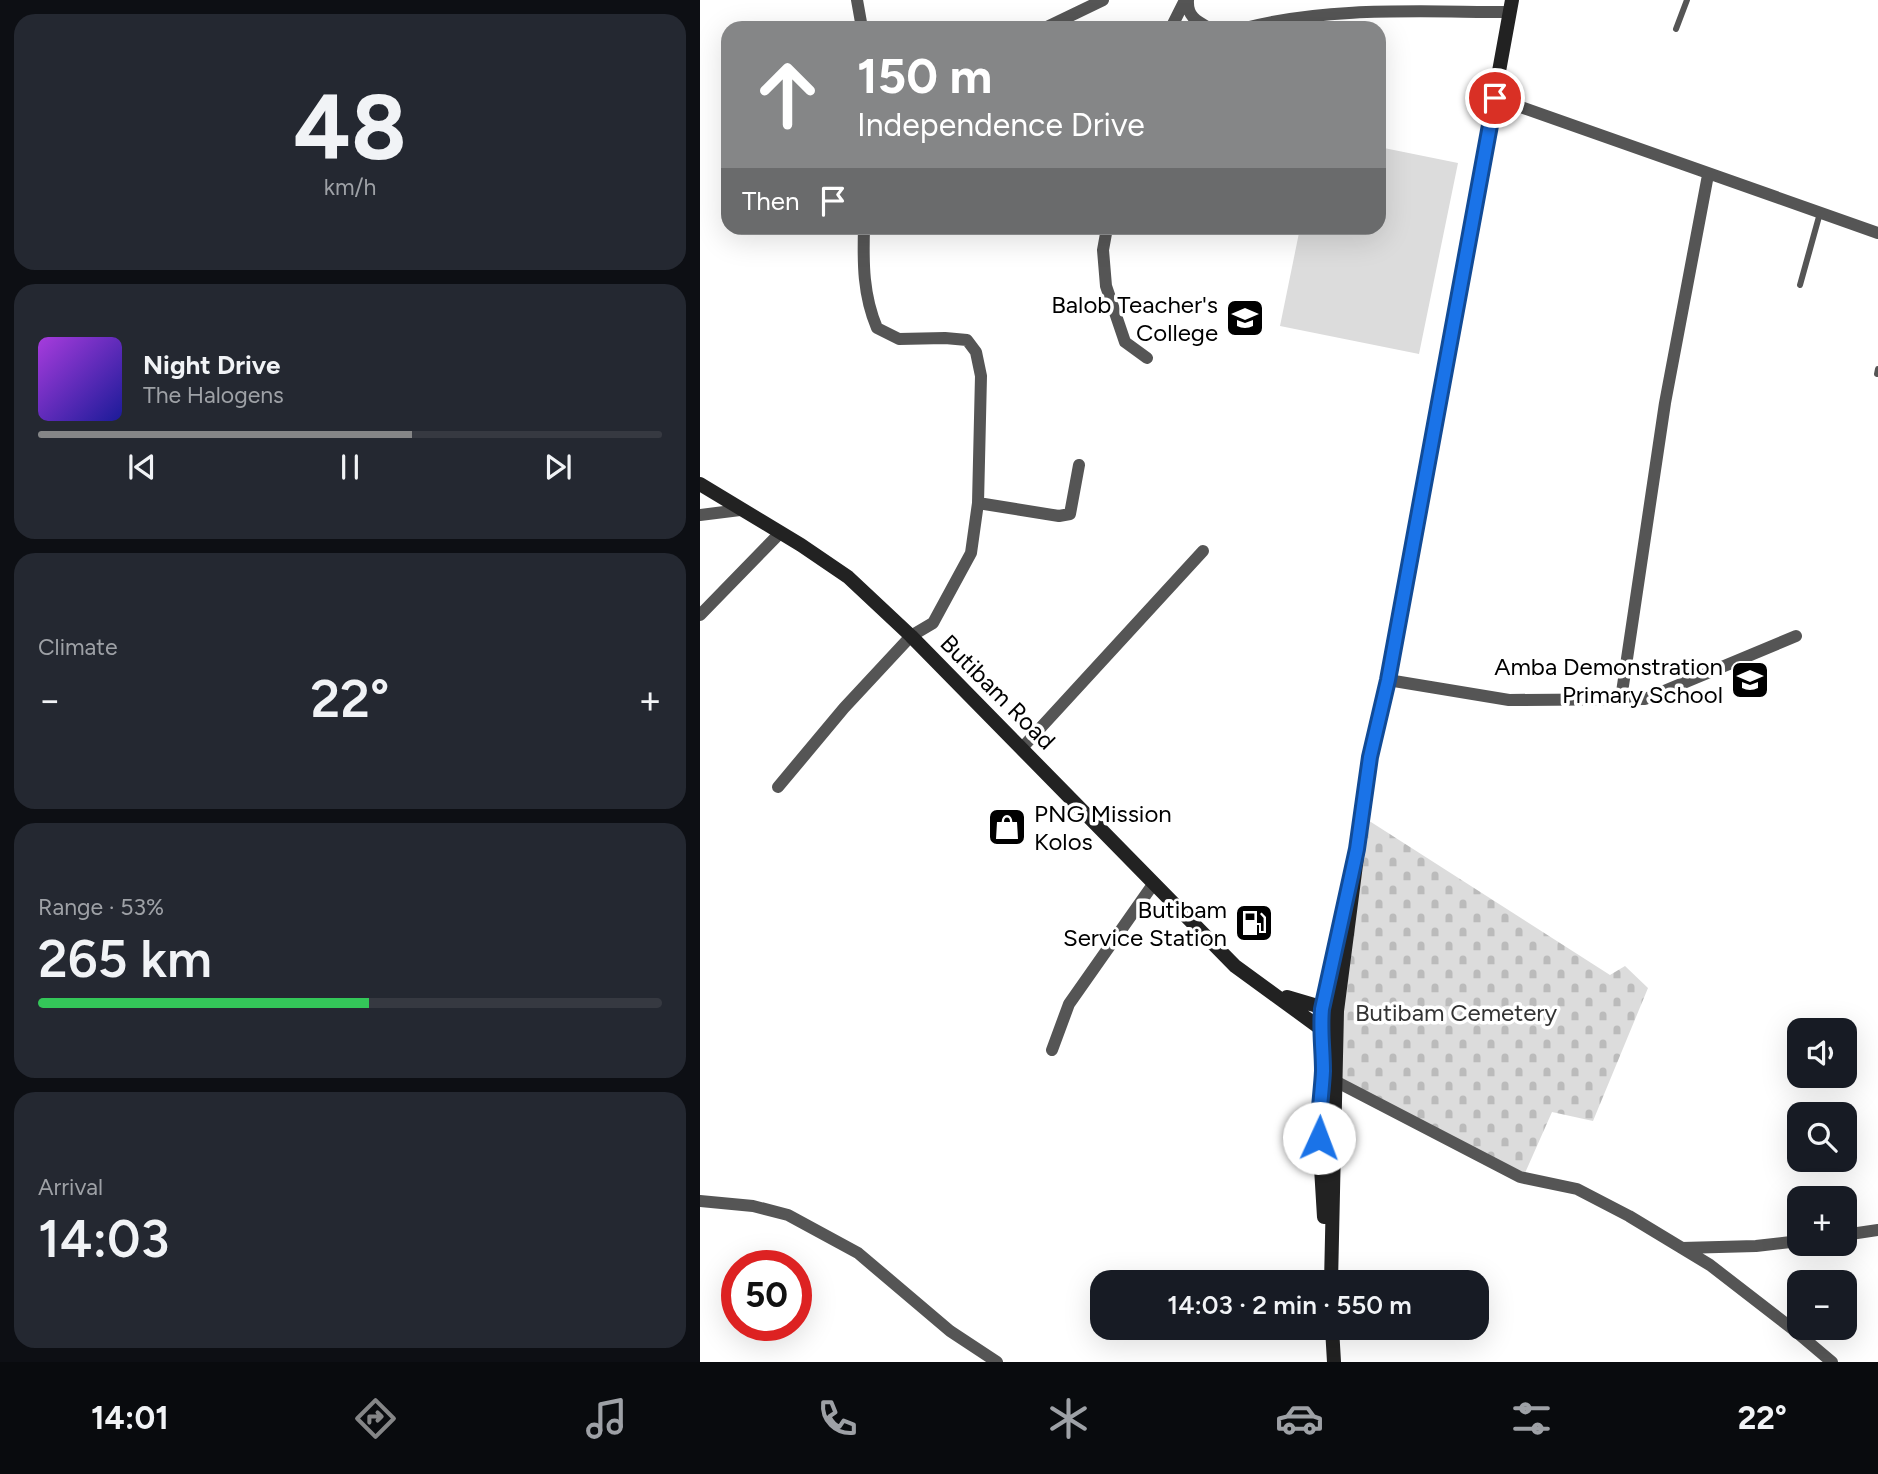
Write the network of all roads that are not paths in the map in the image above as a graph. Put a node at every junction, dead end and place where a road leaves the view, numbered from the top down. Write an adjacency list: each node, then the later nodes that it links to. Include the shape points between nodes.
1 (857, 0): 6 (street)
2 (1103, 0): 7 (street)
3 (1186, 0): 8 (street); 9 (street)
4 (1687, 0): 11 (lane)
5 (1511, 6): 10 (street); 12 (main road)
6 (861, 21)
7 (1060, 21)
8 (1175, 21)
9 (1196, 21)
10 (1271, 21)
11 (1676, 29)
12 (1495, 98): 13 (street); 30 (main road)
13 (1708, 175): 14 (street); 31 (street, via 1665,403)
14 (1820, 213): 15 (street); 18 (lane)
15 (1878, 233)
16 (863, 235): 22 (street, via 863,280 877,328 900,339 967,340 976,352 981,376)
17 (1106, 235): 19 (street, via 1106,286 1125,342)
18 (1800, 285)
19 (1147, 358)
20 (1079, 465): 22 (street, via 1070,514)
21 (700, 484): 23 (main road, Butibam Road)
22 (978, 503): 28 (street, via 971,553 933,623)
23 (740, 510): 24 (street); 25 (main road, Butibam Road)
24 (700, 515)
25 (780, 533): 27 (street); 28 (main road, Butibam Road, via 848,577)
26 (1203, 551): 32 (street)
27 (700, 615)
28 (911, 636): 32 (main road, Butibam Road); 33 (street)
29 (1796, 636): 31 (street, via 1645,699)
30 (1388, 680): 31 (street, via 1509,700); 34 (main road, via 1370,757)
31 (1621, 699)
32 (1022, 748): 35 (main road, Butibam Road)
33 (778, 787)
34 (1357, 849): 37 (main road); 38 (main road)
35 (1154, 883): 36 (main road, Butibam Road); 41 (street, via 1069,1004)
36 (1235, 966): 37 (main road, Butibam Road, via 1288,998); 39 (main road, Butibam Road); 42 (main road, via 1302,1024)
37 (1322, 1009): 38 (main road, Butibam Road); 39 (main road)
38 (1337, 1011): 40 (main road)
39 (1320, 1028): 40 (main road, Butibam Road); 42 (main road)
40 (1336, 1033): 43 (main road)
41 (1052, 1050)
42 (1323, 1070): 49 (main road, via 1319,1157)
43 (1335, 1081): 48 (street, via 1520,1177 1597,1198); 50 (main road)
44 (700, 1201): 52 (street, via 788,1214 858,1253 950,1331)
45 (1878, 1230): 46 (street)
46 (1857, 1233)
47 (1787, 1242): 48 (street)
48 (1681, 1248): 54 (street, via 1710,1265)
49 (1329, 1270)
50 (1330, 1270)
51 (1333, 1340): 53 (main road)
52 (997, 1362)
53 (1334, 1362)
54 (1832, 1362)

